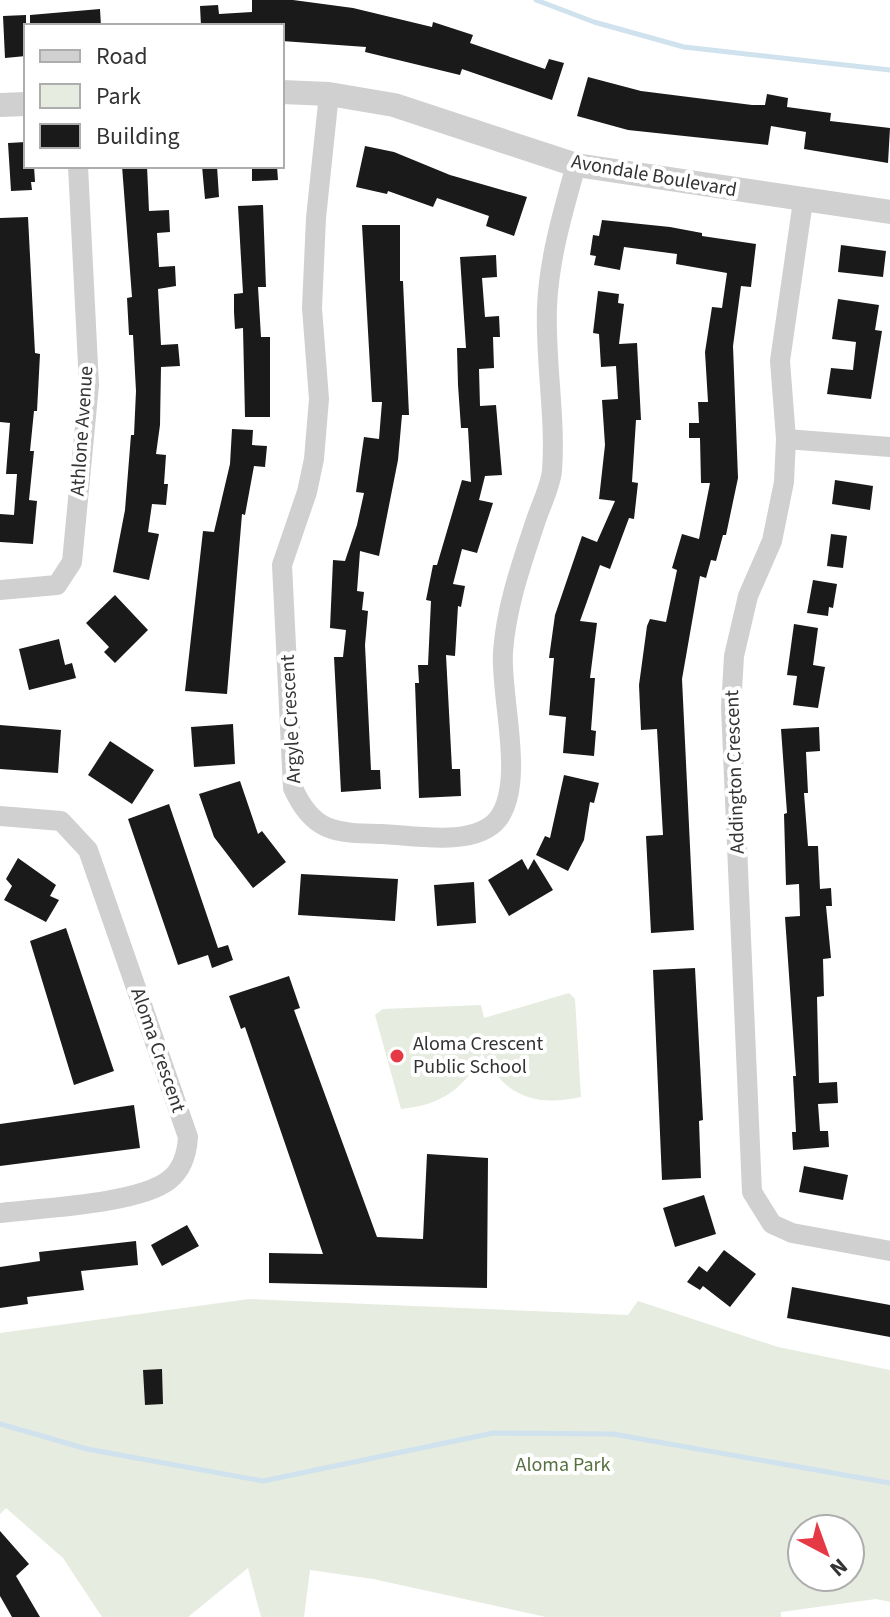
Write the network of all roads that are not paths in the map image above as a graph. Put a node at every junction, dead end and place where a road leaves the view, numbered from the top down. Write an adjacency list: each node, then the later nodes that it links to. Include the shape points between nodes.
1 (284, 92): 2 (street, Avondale Boulevard)
2 (329, 94): 5 (street, Avondale Boulevard, via 394,105); 5 (street, Argyle Crescent, via 312,308 319,399 314,459 282,565 293,788 315,822 342,834 459,836 480,832 506,806 510,761 502,654 511,598 552,473 547,307 555,242)
3 (24, 104): 4 (street)
4 (0, 105)
5 (576, 165): 7 (street, Avondale Boulevard)
6 (78, 168): 11 (street, Athlone Avenue, via 89,385 72,562 57,585)
7 (803, 201): 8 (street, Avondale Boulevard); 9 (street, Addington Crescent, via 780,361)
8 (890, 212)
9 (786, 439): 10 (street); 14 (street, Addington Crescent, via 772,541 748,596 734,656 731,707 752,1192 772,1224 792,1233)
10 (890, 447)
11 (0, 590)
12 (0, 816): 13 (street, Aloma Crescent, via 61,821 88,850 188,1137 180,1166 158,1187)
13 (0, 1213)
14 (890, 1251)

